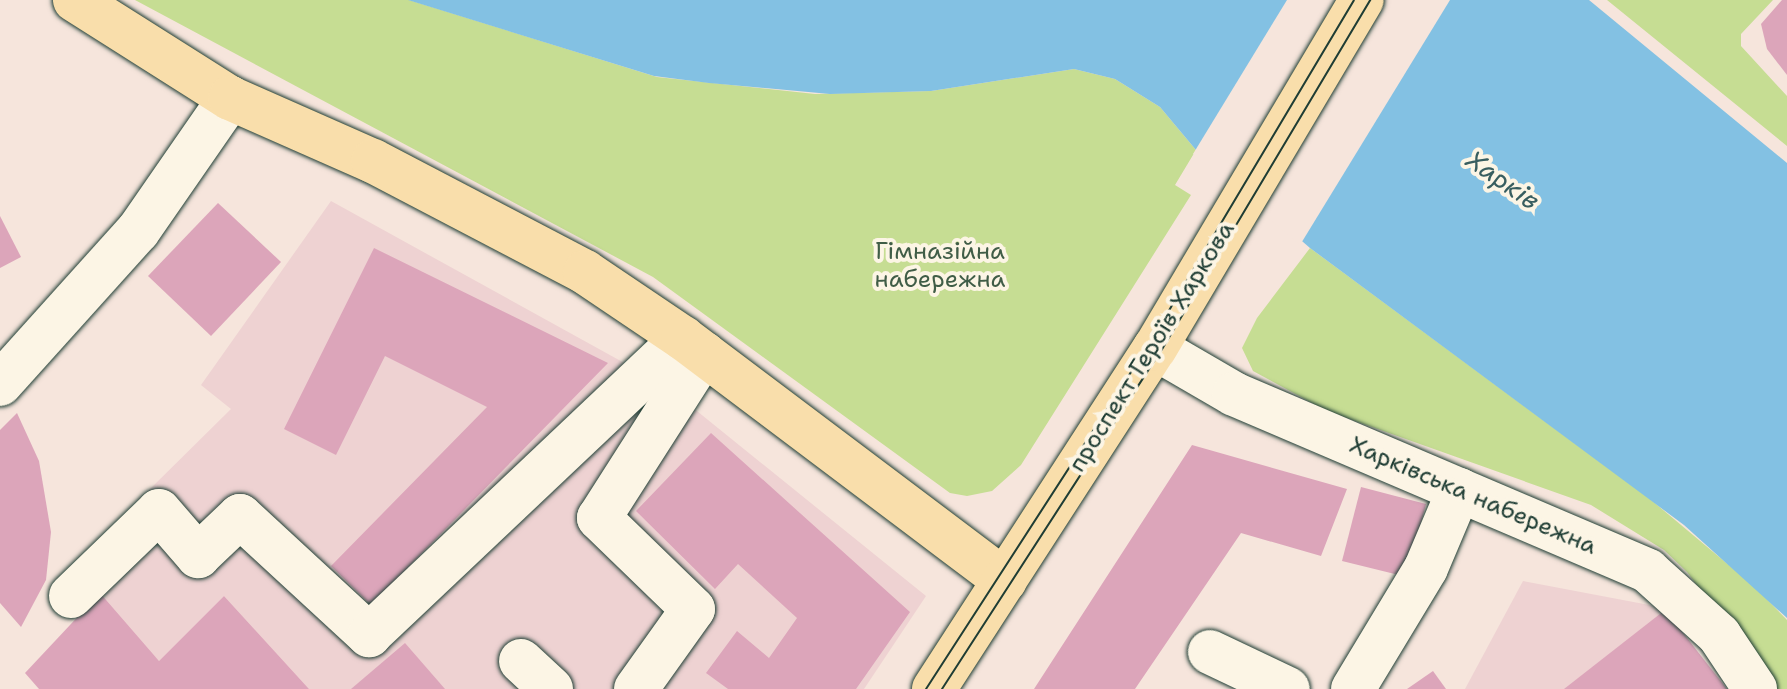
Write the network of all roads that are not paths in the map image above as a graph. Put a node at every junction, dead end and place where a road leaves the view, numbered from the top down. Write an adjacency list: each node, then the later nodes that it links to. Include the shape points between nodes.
1 (75, 0): 3 (main road)
2 (1362, 0): 5 (main road, проспект Героїв Харкова)
3 (230, 98): 4 (main road, via 373,161 585,272); 6 (street, via 138,231)
4 (694, 346): 8 (main road); 9 (street, via 369,635 240,516 198,556 159,511); 11 (street, via 599,518 693,609)
5 (1155, 348): 7 (street, Харківська набережна, via 1234,394); 8 (main road, проспект Героїв Харкова)
6 (0, 384)
7 (1459, 490): 14 (street, via 1426,568); 15 (street, Харківська набережна, via 1648,571 1719,635)
8 (1005, 581): 12 (main road, проспект Героїв Харкова)
9 (71, 596)
10 (1210, 652): 13 (street)
11 (636, 689)
12 (934, 689)
13 (1288, 689)
14 (1353, 689)
15 (1755, 689)

